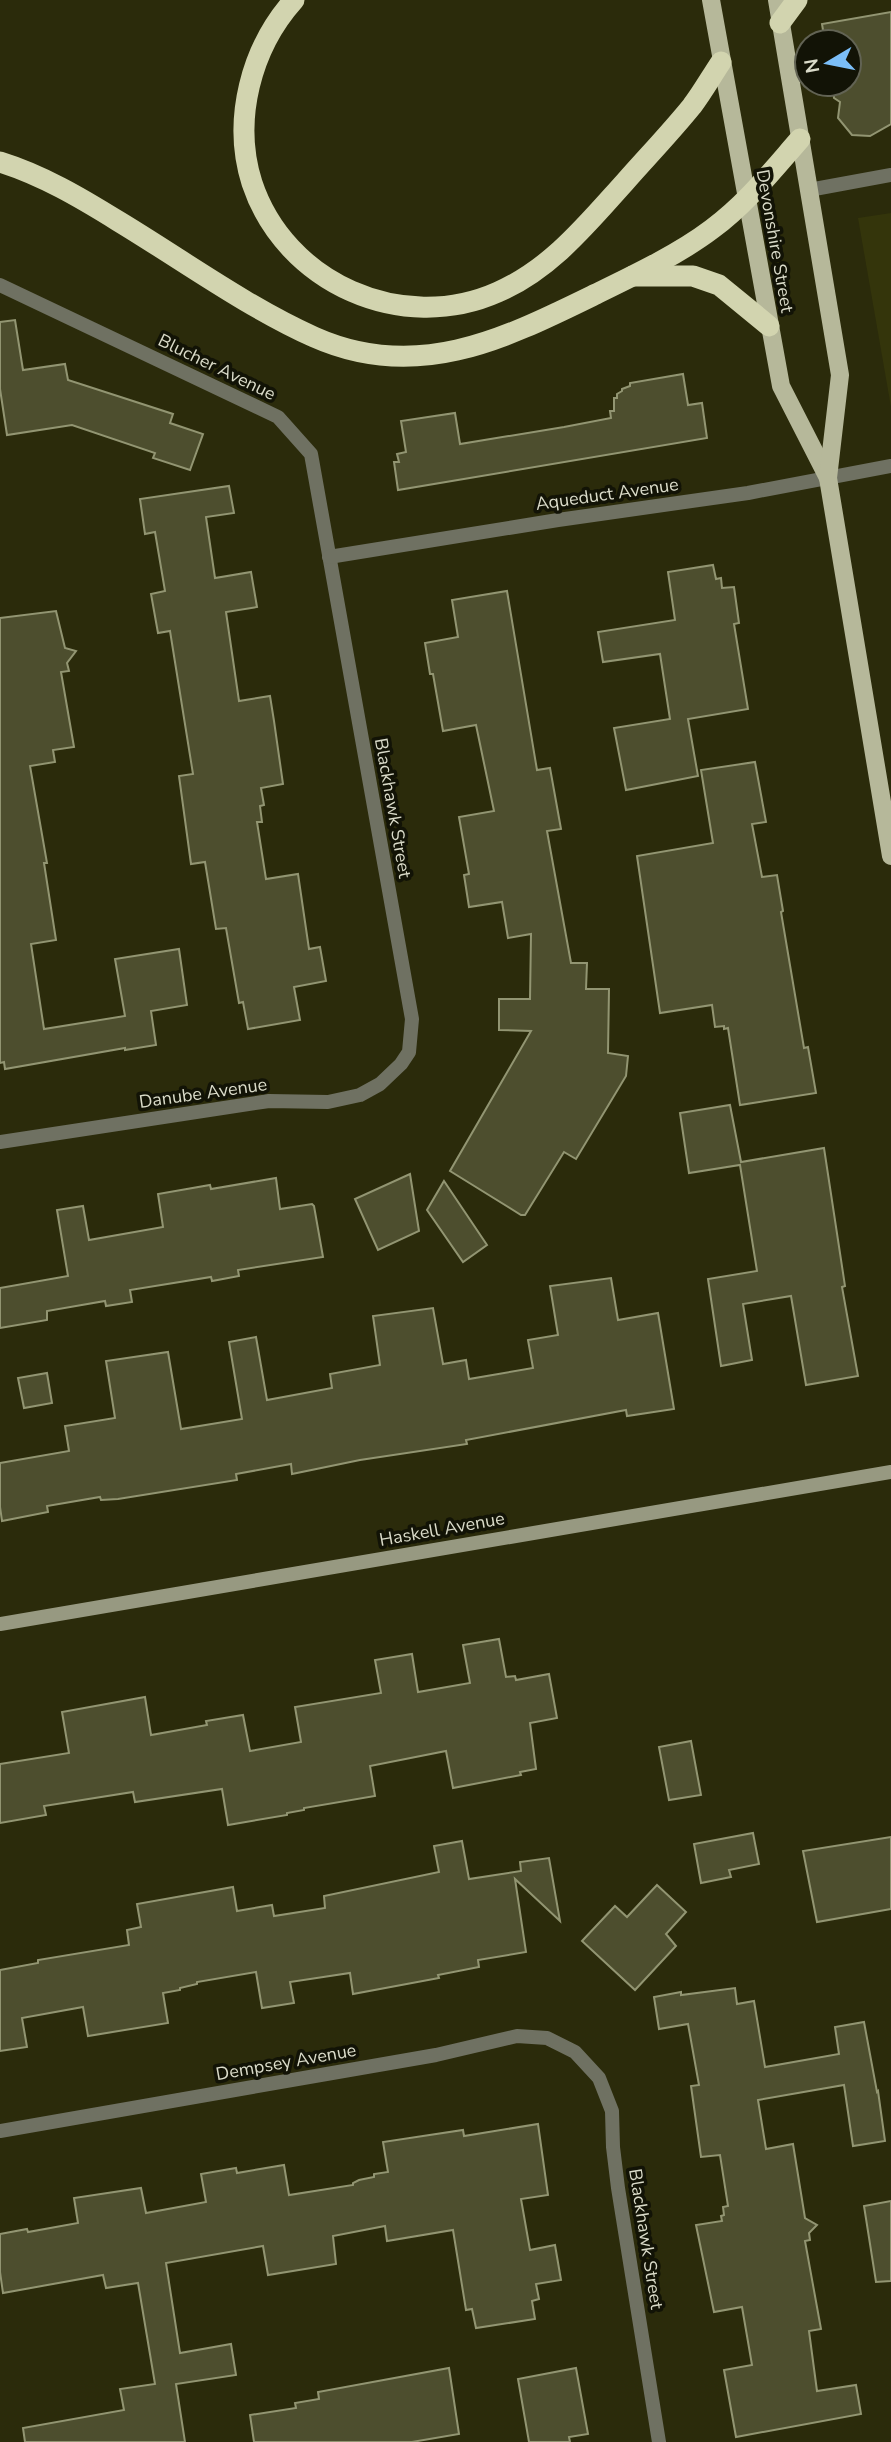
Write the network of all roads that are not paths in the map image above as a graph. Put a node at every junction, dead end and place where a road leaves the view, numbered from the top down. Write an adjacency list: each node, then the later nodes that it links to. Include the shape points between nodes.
1 (294, 0): 6 (highway, via 266,39 247,96 246,157 253,184 283,238 302,259 346,289 396,306 461,304 521,281 572,241 692,105)
2 (711, 0): 6 (main road, Devonshire Street)
3 (777, 0): 5 (main road, Devonshire Street)
4 (797, 0): 5 (highway)
5 (780, 23): 7 (main road, Devonshire Street)
6 (721, 62): 11 (main road, Devonshire Street)
7 (800, 139): 10 (main road, Devonshire Street); 11 (highway)
8 (0, 162): 12 (highway, via 72,192 316,338 360,351 428,356 465,349 520,331)
9 (891, 175): 10 (street)
10 (809, 190): 16 (main road, Devonshire Street, via 840,374)
11 (747, 200): 12 (highway, via 711,230); 14 (main road, Devonshire Street)
12 (632, 276): 14 (highway, via 693,276 719,285)
13 (0, 285): 17 (street, Blucher Avenue, via 278,417 311,454)
14 (769, 326): 16 (main road, Devonshire Street, via 781,386)
15 (891, 466): 16 (street, Aqueduct Avenue)
16 (828, 478): 17 (street, Aqueduct Avenue); 18 (main road, Devonshire Street)
17 (329, 557): 19 (street, Blackhawk Street, via 412,1019 409,1052)
18 (891, 856)
19 (401, 1064): 20 (street, Danube Avenue, via 380,1084 328,1102 269,1101)
20 (0, 1142)
21 (891, 1472): 22 (main road, Haskell Avenue)
22 (0, 1623)
23 (575, 2052): 24 (street, Dempsey Avenue, via 547,2038 517,2036 436,2056); 25 (street, Blackhawk Street, via 599,2078 612,2111 612,2147)
24 (0, 2131)
25 (659, 2442)

